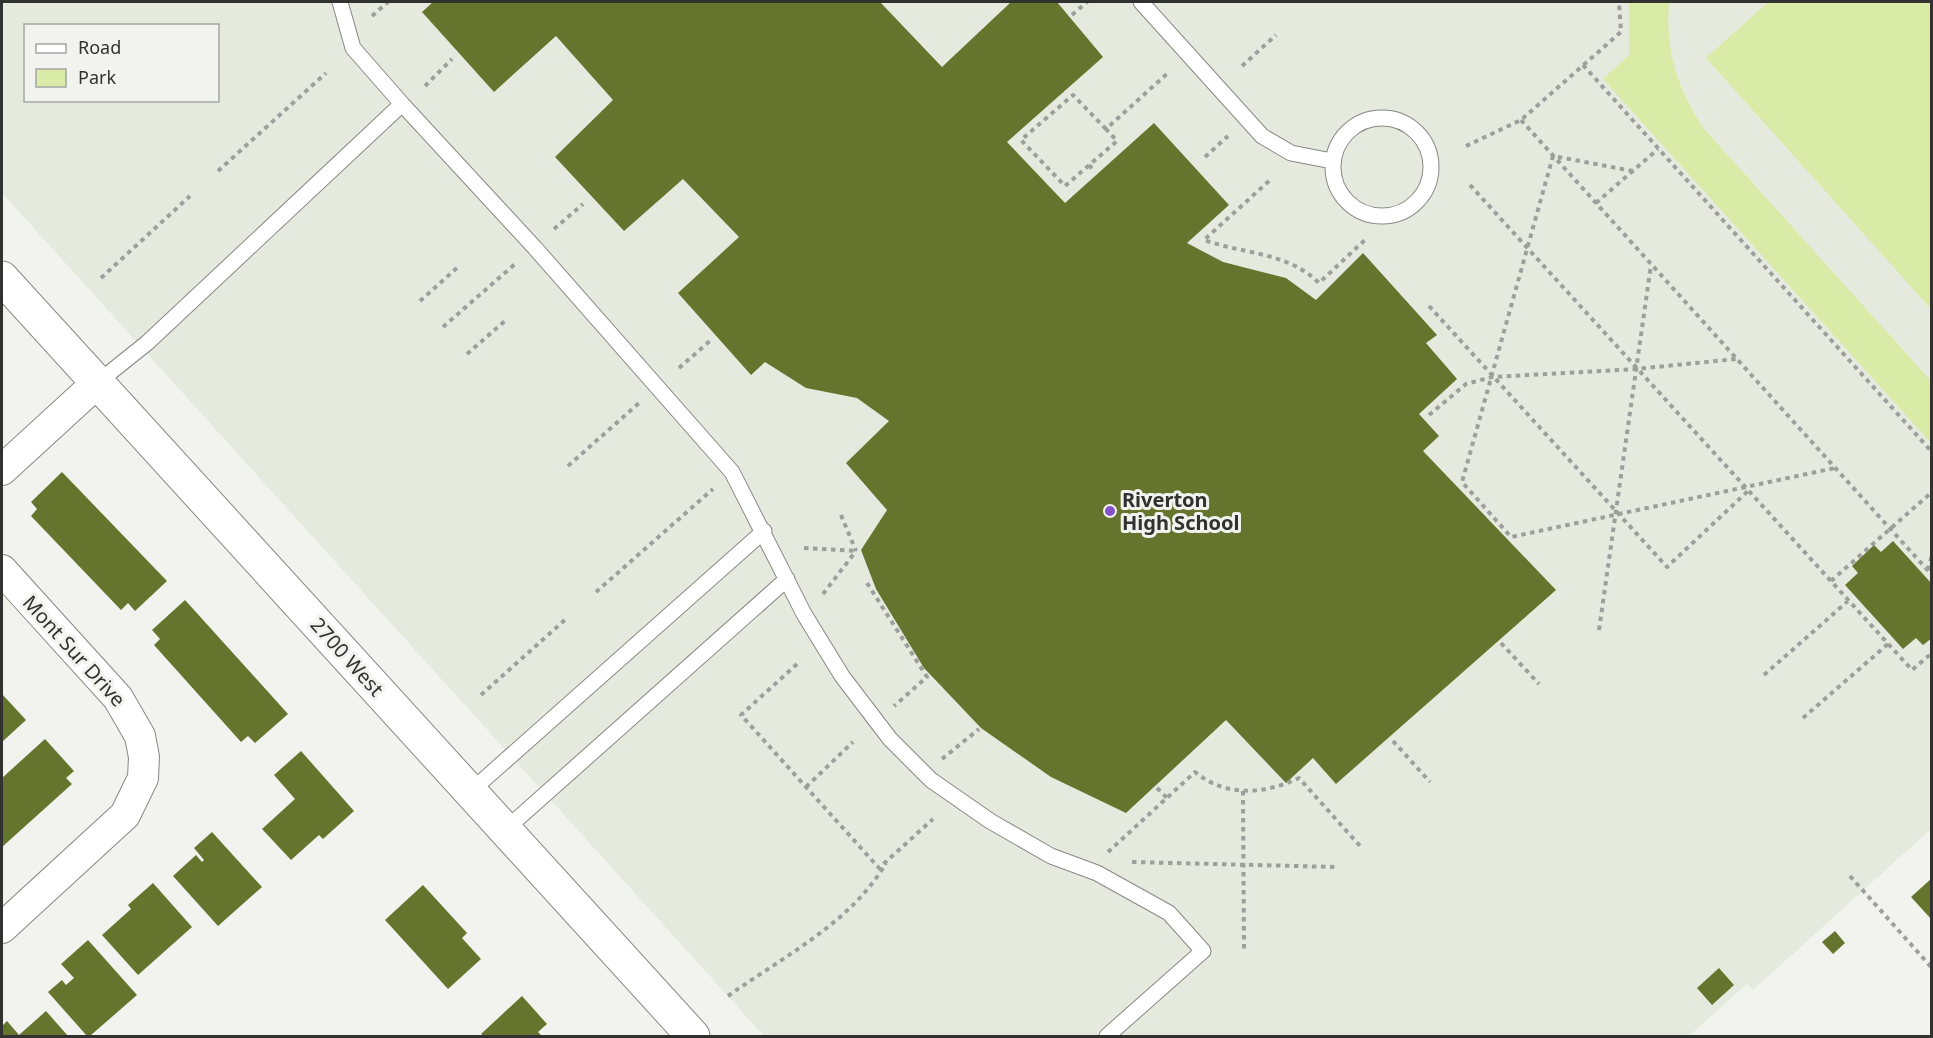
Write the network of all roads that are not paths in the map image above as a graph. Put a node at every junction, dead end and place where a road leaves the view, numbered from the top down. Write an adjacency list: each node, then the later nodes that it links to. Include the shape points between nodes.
1 (340, 2): 3 (lane, via 353,48)
2 (1141, 2): 4 (lane, via 1262,136 1291,153)
3 (402, 104): 6 (lane, via 147,343); 8 (lane, via 732,472)
4 (1332, 161): 4 (lane, via 1337,190 1346,201 1356,210 1380,217 1414,204 1423,194 1431,168 1429,154 1415,131 1390,119 1361,123 1348,131)
5 (2, 278): 6 (main road, 2700 West)
6 (97, 382): 7 (street); 11 (main road, 2700 West)
7 (2, 470)
8 (764, 531): 9 (lane); 11 (lane)
9 (788, 579): 12 (lane); 15 (lane, via 804,614 842,676 890,738 931,780 990,821 1051,856 1097,873 1169,914 1203,951)
10 (6, 584): 13 (street, Mont Sur Drive, via 118,698 141,736 144,757 143,778 125,815)
11 (470, 792): 12 (main road, 2700 West)
12 (505, 830): 14 (main road, 2700 West)
13 (2, 928)
14 (693, 1036)
15 (1107, 1036)

